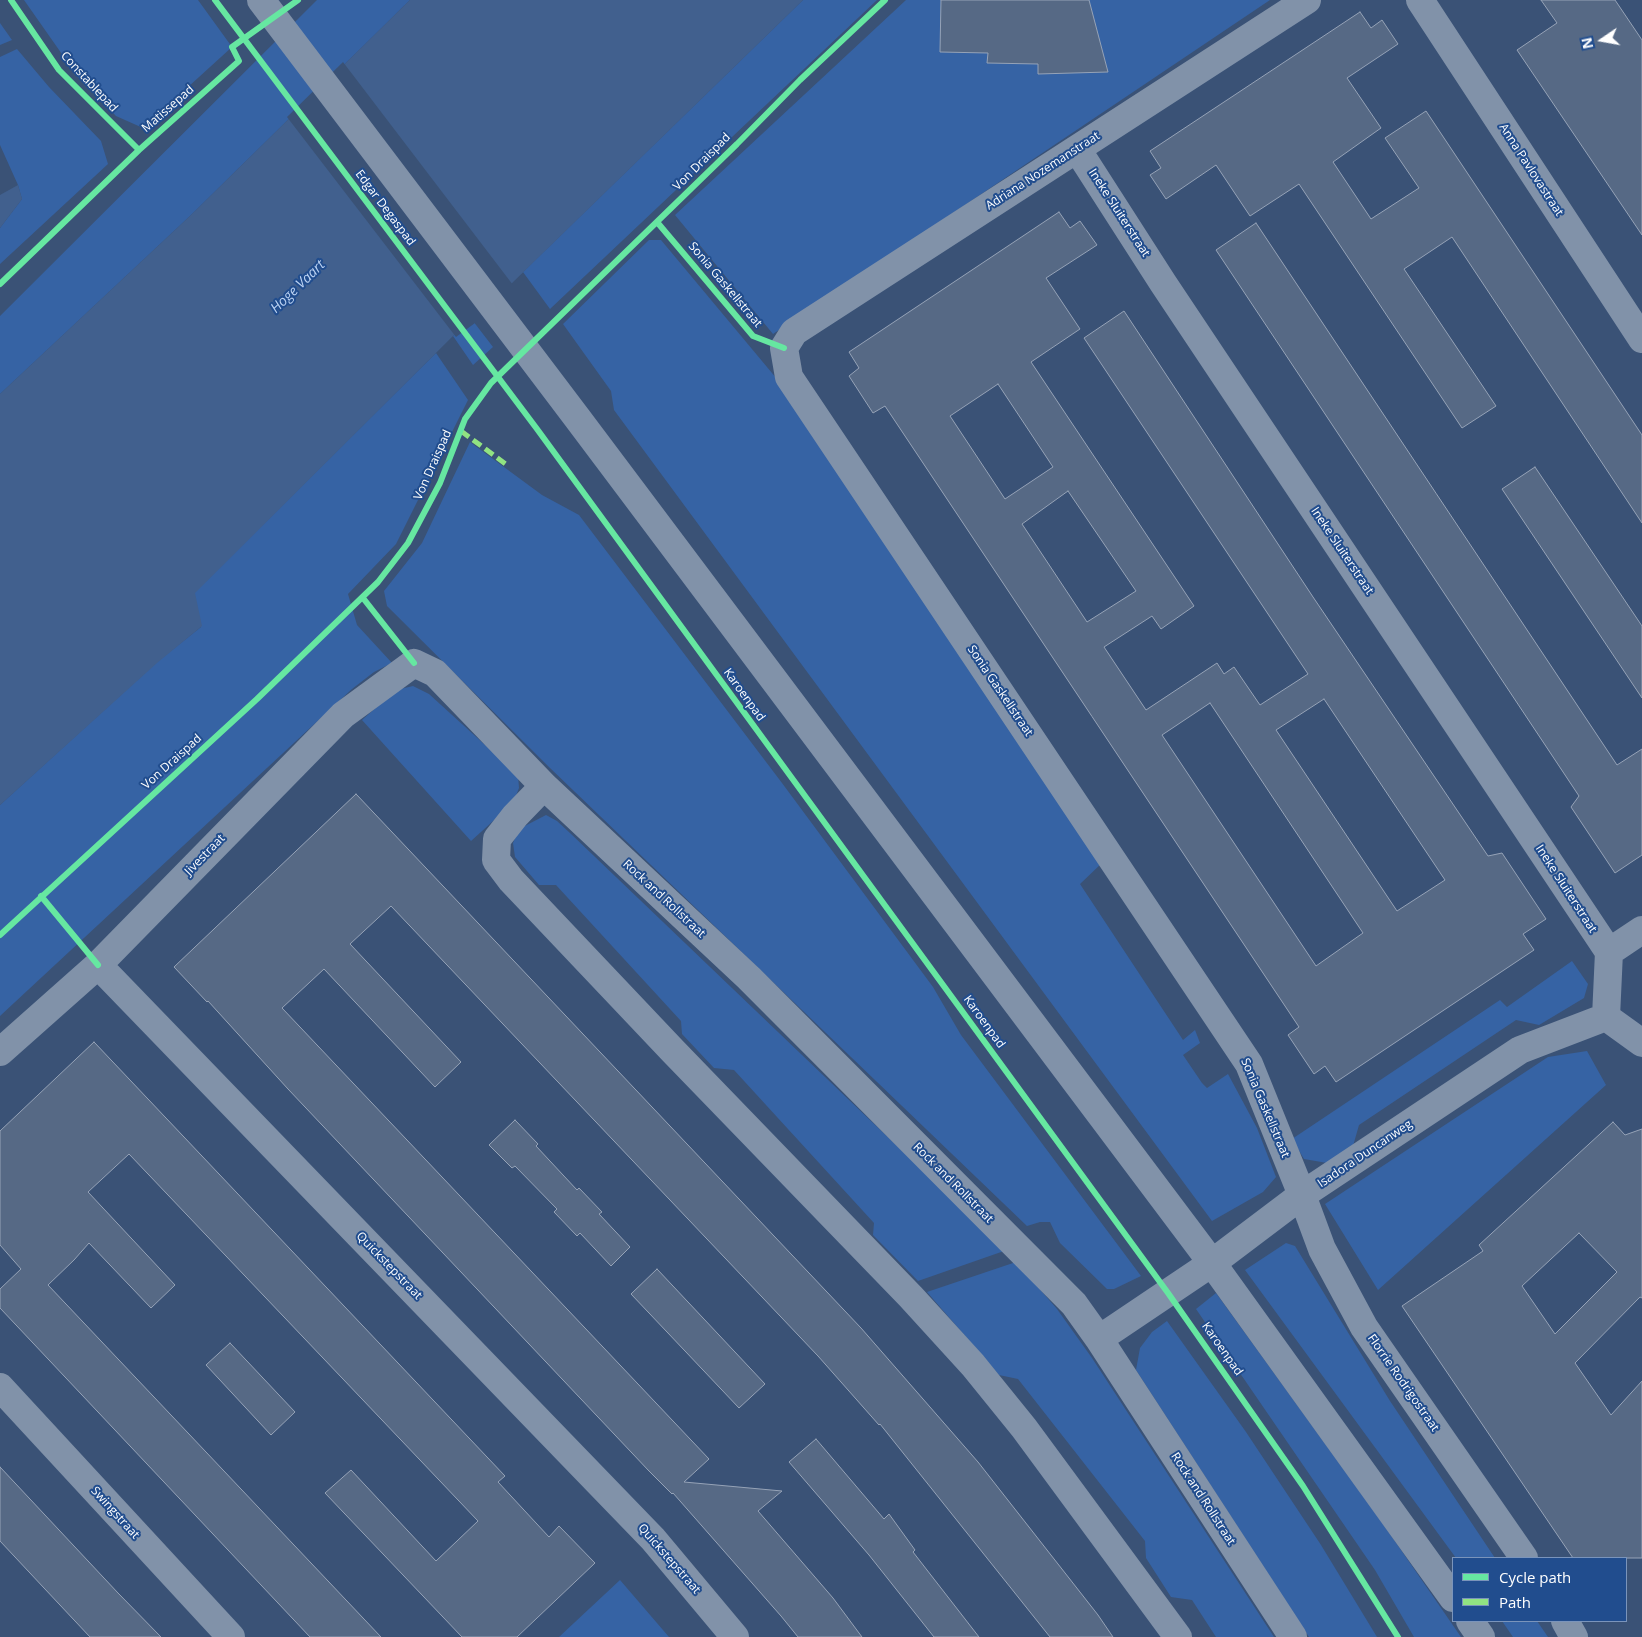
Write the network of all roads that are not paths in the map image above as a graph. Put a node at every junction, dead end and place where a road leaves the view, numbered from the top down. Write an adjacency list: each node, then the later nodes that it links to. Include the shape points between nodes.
1 (261, 0): 16 (street)
2 (1307, 0): 4 (street, Adriana Nozemanstraat)
3 (1420, 0): 5 (street, Anna Pavlovastraat)
4 (1078, 149): 6 (street, Adriana Nozemanstraat, via 794,332); 10 (street, Ineke Sluiterstraat)
5 (1642, 339)
6 (784, 348): 15 (street, Sonia Gaskellstraat, via 789,377 1249,1064)
7 (414, 663): 8 (street, Rock and Rollstraat, via 435,673); 11 (street, Jivestraat, via 343,715)
8 (544, 786): 17 (street, Rock and Rollstraat, via 748,978 1074,1304); 25 (street, via 497,839 496,860 511,880 912,1297 973,1365 1024,1428)
9 (1642, 930): 10 (street)
10 (1609, 952): 12 (street)
11 (98, 965): 14 (street, Jivestraat); 24 (street, Quickstepstraat, via 653,1539)
12 (1606, 1017): 13 (street); 15 (street, Isadora Duncanweg, via 1520,1050)
13 (1642, 1043)
14 (0, 1052)
15 (1302, 1195): 16 (street, Isadora Duncanweg); 19 (street, Florrie Rodrigostraat, via 1322,1249 1364,1326)
16 (1212, 1263): 17 (street, Isadora Duncanweg); 20 (street)
17 (1099, 1339): 26 (street, Rock and Rollstraat)
18 (0, 1387): 23 (street, Swingstraat)
19 (1523, 1557)
20 (1452, 1597)
21 (1471, 1622): 27 (street)
22 (1566, 1622): 28 (street)
23 (231, 1637)
24 (735, 1637)
25 (1178, 1637)
26 (1293, 1637)
27 (1481, 1637)
28 (1574, 1637)

